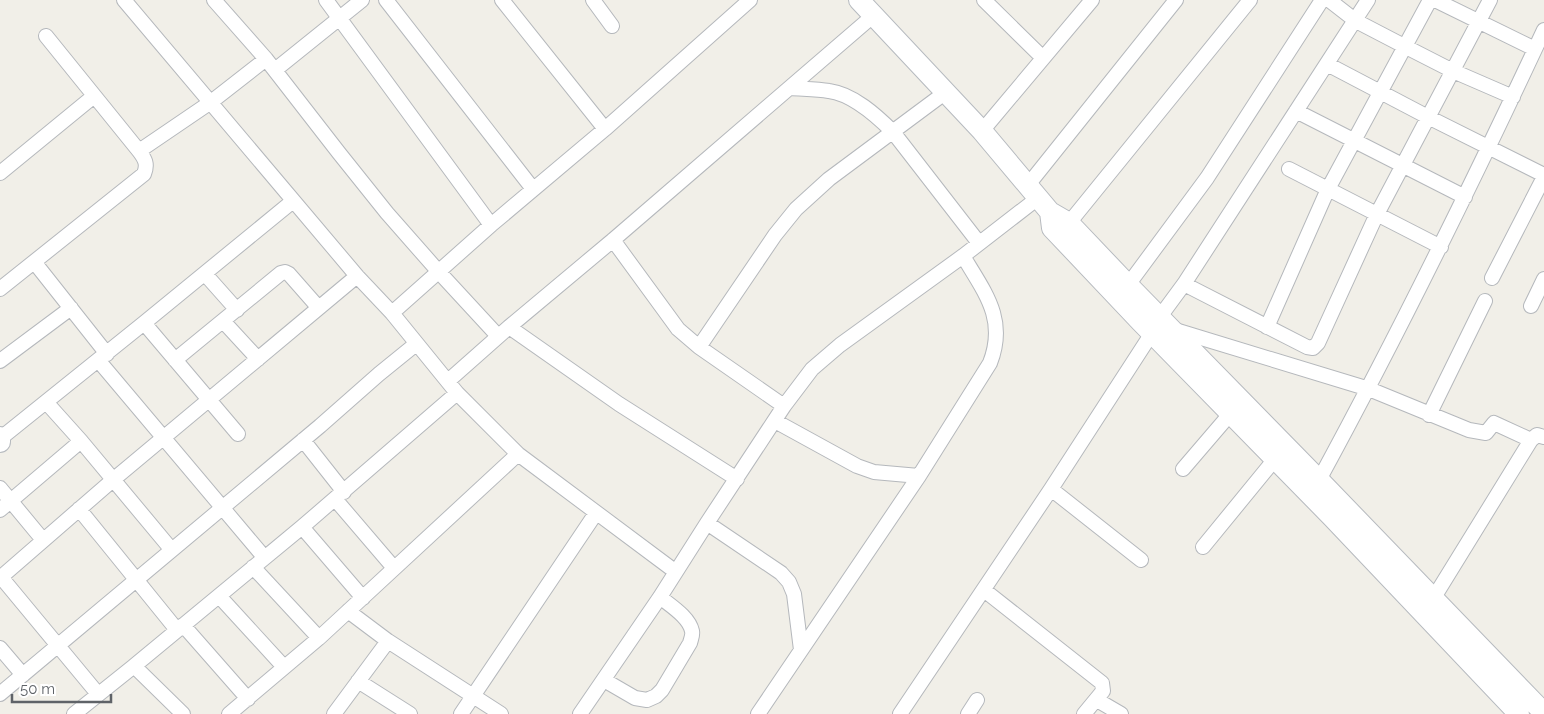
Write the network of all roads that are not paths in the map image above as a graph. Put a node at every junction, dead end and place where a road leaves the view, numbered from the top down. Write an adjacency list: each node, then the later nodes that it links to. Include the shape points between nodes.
1 (124, 0): 39 (street)
2 (214, 0): 30 (street)
3 (326, 0): 21 (street)
4 (362, 0): 21 (street)
5 (386, 0): 52 (street)
6 (502, 0): 42 (street)
7 (593, 0): 24 (street)
8 (750, 0): 42 (street)
9 (860, 0): 20 (street)
10 (984, 0): 29 (street)
11 (1092, 0): 29 (street)
12 (1176, 0): 55 (street)
13 (1250, 0): 58 (street)
14 (1322, 0): 71 (street, via 1207,178)
15 (1329, 0): 22 (street)
16 (1368, 0): 22 (street)
17 (1430, 0): 27 (street)
18 (1435, 0): 23 (street)
19 (1490, 0): 23 (street)
20 (874, 15): 34 (street); 35 (street)
21 (341, 18): 32 (street); 59 (street)
22 (1356, 21): 27 (street); 31 (street)
23 (1479, 22): 28 (street); 33 (street)
24 (612, 26)
25 (1544, 30): 28 (street)
26 (46, 36): 37 (street)
27 (1406, 47): 33 (street); 36 (street)
28 (1535, 49): 38 (street)
29 (1043, 58): 43 (street)
30 (266, 59): 32 (street); 39 (street)
31 (1327, 64): 36 (street); 40 (street)
32 (275, 70): 65 (street, via 345,161)
33 (1453, 71): 38 (street); 41 (street)
34 (790, 88): 44 (street, via 831,91 855,101); 60 (street)
35 (946, 92): 43 (street); 44 (street)
36 (1381, 92): 41 (street); 45 (street)
37 (94, 96): 47 (street); 50 (street)
38 (1513, 97): 46 (street)
39 (211, 102): 47 (street); 56 (street)
40 (1296, 111): 45 (street); 70 (street)
41 (1428, 118): 46 (street); 48 (street)
42 (605, 129): 52 (street)
43 (982, 131): 55 (street)
44 (893, 132): 61 (street); 86 (street, via 796,209)
45 (1355, 141): 48 (street); 53 (street)
46 (1489, 148): 51 (street); 54 (street)
47 (139, 150): 64 (street, via 146,162 144,174)
48 (1403, 165): 54 (street); 57 (street)
49 (1289, 170): 53 (street)
50 (0, 173)
51 (1544, 176): 68 (street)
52 (533, 189): 59 (street)
53 (1328, 189): 57 (street); 83 (street)
54 (1465, 197): 62 (street)
55 (1039, 198): 58 (street); 61 (street); 82 (street, via 1052,228)
56 (293, 201): 66 (street); 67 (street)
57 (1376, 216): 62 (street); 83 (street, via 1318,343 1313,348 1307,347)
58 (1069, 223): 71 (street)
59 (491, 225): 65 (street)
60 (613, 240): 81 (street); 86 (street, via 678,329)
61 (980, 243): 63 (street)
62 (1441, 247): 92 (street)
63 (963, 256): 96 (street, via 824,357); 110 (street, via 995,314 995,350)
64 (35, 263): 72 (street); 76 (street)
65 (438, 271): 78 (street); 84 (street)
66 (205, 274): 77 (street); 80 (street)
67 (357, 276): 75 (street); 78 (street)
68 (1492, 278)
69 (1544, 279): 74 (street)
70 (1184, 284): 82 (street); 83 (street)
71 (1128, 285): 82 (street)
72 (0, 289)
73 (1485, 301): 98 (street)
74 (1531, 306)
75 (318, 307): 77 (street, via 285,272); 88 (street)
76 (71, 308): 87 (street); 90 (street)
77 (237, 310): 79 (street)
78 (392, 313): 85 (street)
79 (222, 321): 88 (street); 89 (street)
80 (144, 323): 87 (street); 89 (street)
81 (509, 326): 84 (street); 111 (street, via 619,404)
82 (1161, 326): 92 (street); 97 (street); 113 (street); 115 (street)
83 (1267, 326)
84 (498, 336): 91 (street)
85 (416, 344): 91 (street); 104 (street)
86 (699, 347): 96 (street)
87 (102, 357): 95 (street); 103 (street)
88 (258, 359): 94 (street)
89 (175, 360): 94 (street)
90 (0, 361)
91 (448, 381): 93 (street)
92 (1369, 389): 98 (street); 113 (street)
93 (457, 393): 107 (street); 116 (street)
94 (208, 401): 100 (street); 103 (street)
95 (46, 402): 101 (street); 105 (street)
96 (784, 406): 99 (street)
97 (1231, 413): 108 (street); 109 (street)
98 (1429, 415): 102 (street, via 1461,428 1488,431 1494,423)
99 (775, 421): 110 (street, via 858,466 874,472); 111 (street)
100 (238, 434)
101 (0, 438): 106 (street)
102 (1538, 438): 138 (street)
103 (164, 439): 112 (street); 118 (street)
104 (303, 440): 116 (street); 118 (street)
105 (81, 441): 112 (street); 117 (street)
106 (0, 442)
107 (518, 454): 121 (street); 130 (street)
108 (1275, 458): 125 (street); 171 (street)
109 (1183, 469)
110 (919, 476): 145 (street)
111 (737, 478): 122 (street)
112 (114, 479): 119 (street); 126 (street)
113 (1319, 480): 138 (street)
114 (0, 488): 117 (street)
115 (1051, 489): 128 (street); 134 (street)
116 (340, 495): 123 (street); 130 (street)
117 (11, 501): 120 (street); 124 (street)
118 (223, 507): 126 (street); 127 (street)
119 (79, 509): 124 (street); 133 (street)
120 (0, 510)
121 (596, 513): 131 (street); 153 (street)
122 (706, 523): 131 (street); 145 (street, via 781,573 789,582 794,594)
123 (302, 527): 127 (street); 137 (street)
124 (43, 540): 132 (street)
125 (1203, 547)
126 (172, 549): 133 (street)
127 (264, 557): 129 (street)
128 (1141, 560)
129 (253, 567): 135 (street); 141 (street)
130 (394, 568): 137 (street)
131 (676, 572): 136 (street)
132 (1, 578): 143 (street)
133 (137, 580): 140 (street); 143 (street)
134 (984, 590): 156 (street, via 1102,683 1103,691); 167 (street)
135 (218, 596): 140 (street); 147 (street)
136 (660, 597): 149 (street); 149 (street, via 685,619 692,630 690,643 662,690 647,700 635,698)
137 (363, 598): 139 (street)
138 (1433, 599): 157 (street)
139 (348, 611): 141 (street); 142 (street)
140 (180, 627): 146 (street); 154 (street)
141 (319, 638): 147 (street)
142 (388, 641): 150 (street); 153 (street)
143 (58, 647): 148 (street); 152 (street)
144 (0, 648): 148 (street)
145 (802, 650): 166 (street)
146 (134, 666): 152 (street); 159 (street)
147 (284, 667): 154 (street)
148 (23, 676): 151 (street)
149 (604, 680): 165 (street)
150 (358, 681): 161 (street); 162 (street)
151 (0, 694)
152 (98, 694): 158 (street)
153 (473, 695): 163 (street); 164 (street)
154 (248, 699): 160 (street)
155 (977, 700): 168 (street)
156 (1096, 700): 169 (street); 170 (street)
157 (1544, 713)
158 (74, 714)
159 (183, 714)
160 (229, 714)
161 (334, 714)
162 (410, 714)
163 (460, 714)
164 (501, 714)
165 (580, 714)
166 (758, 714)
167 (900, 714)
168 (968, 714)
169 (1084, 714)
170 (1121, 714)
171 (1519, 714)

